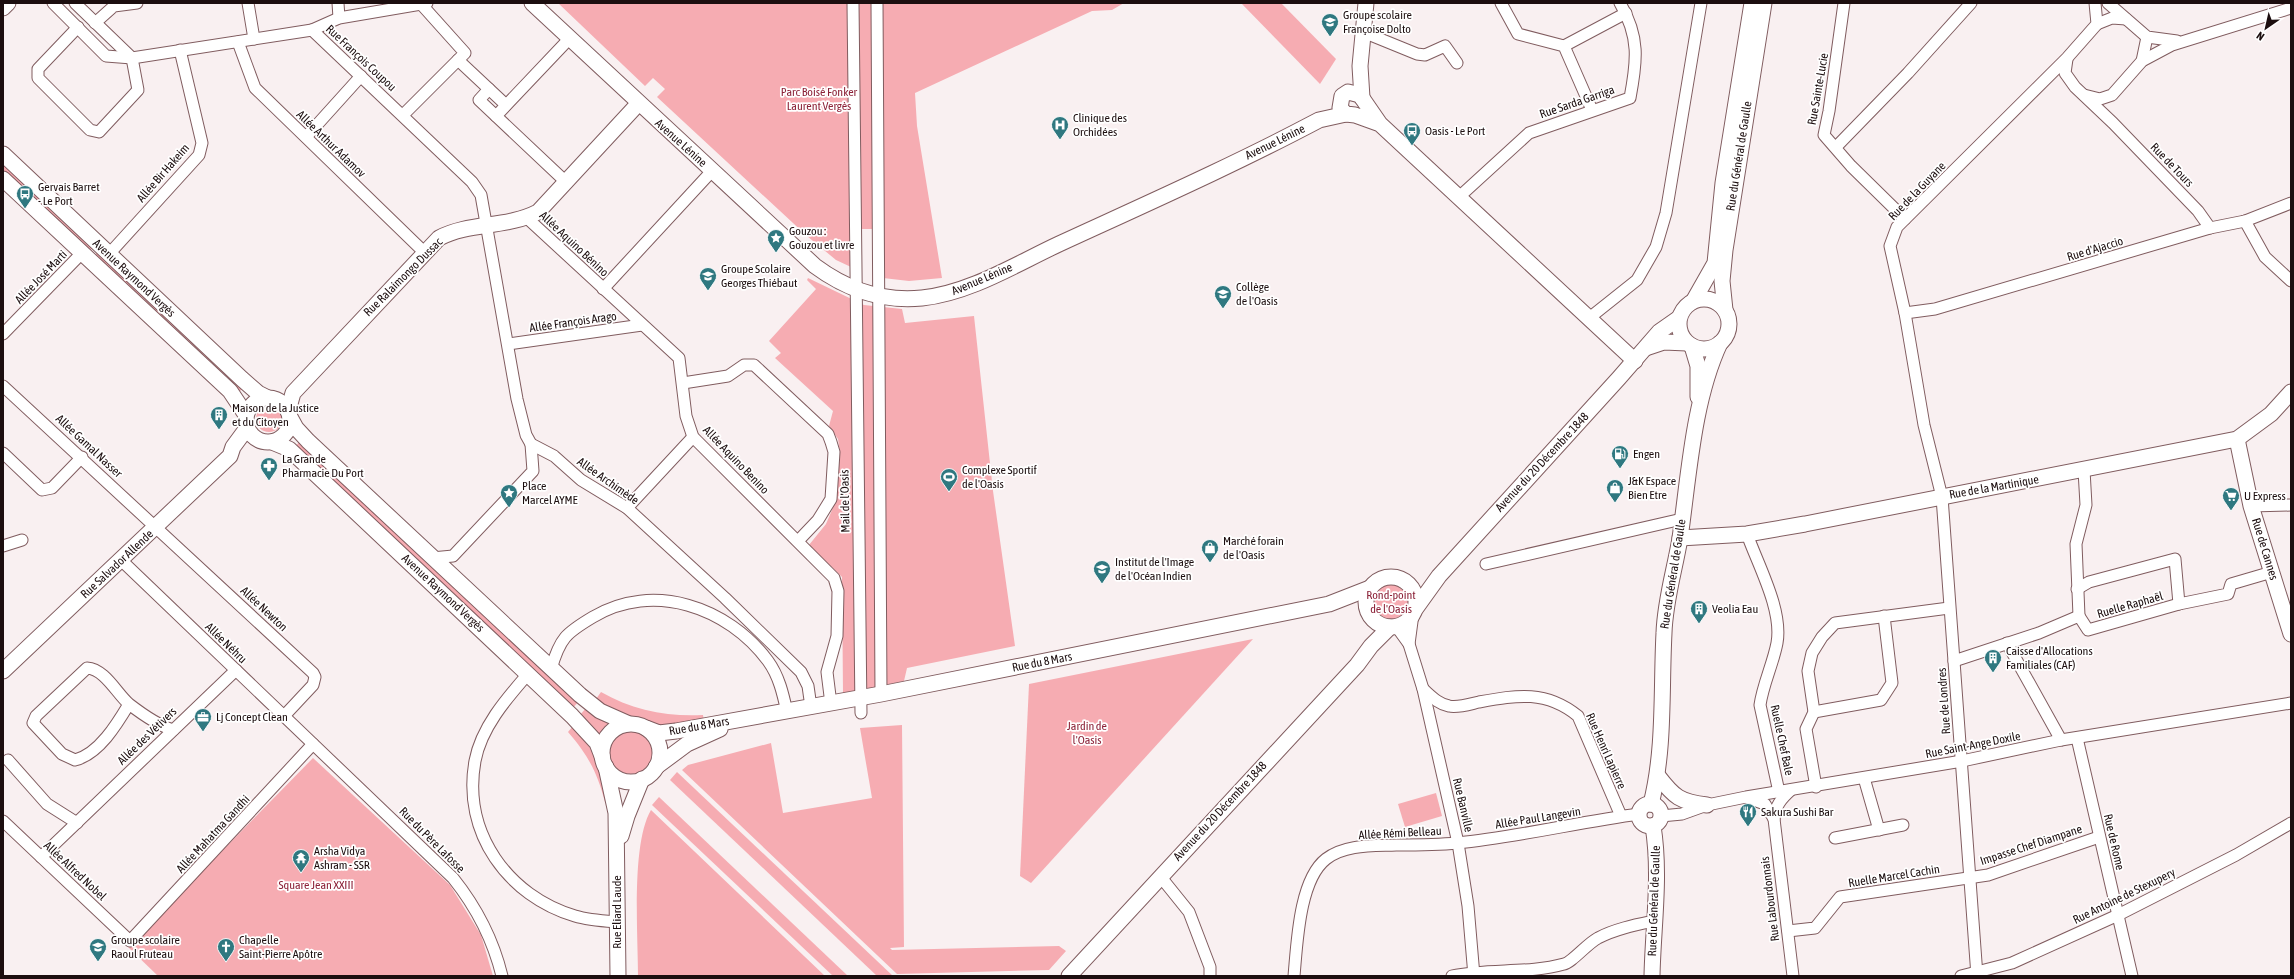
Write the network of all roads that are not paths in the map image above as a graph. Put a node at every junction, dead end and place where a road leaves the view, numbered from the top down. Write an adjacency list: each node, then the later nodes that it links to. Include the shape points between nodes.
1 (8, 3): 21 (main road)
2 (53, 3): 28 (street, Rue François Coupou)
3 (75, 3): 26 (street)
4 (137, 3): 26 (street, via 114,6)
5 (248, 3): 32 (street)
6 (338, 3): 24 (street)
7 (532, 3): 33 (main road, Avenue Lénine)
8 (853, 3): 77 (street, Mail de l'Oasis)
9 (877, 3): 78 (street)
10 (1366, 3): 30 (main road)
11 (1501, 3): 36 (street, via 1518,34)
12 (1620, 3): 23 (street, Rue Sarda Garriga)
13 (1701, 3): 83 (street, via 1666,213 1656,247 1637,280)
14 (1752, 3): 79 (main road, Rue du Général de Gaulle, via 1723,183 1715,263)
15 (1764, 3): 80 (main road, Rue du Général de Gaulle, via 1725,250 1722,281)
16 (1844, 3): 60 (street, Rue Sainte-Lucie, via 1824,135)
17 (1971, 3): 60 (street)
18 (2096, 3): 27 (street)
19 (2108, 3): 25 (street)
20 (425, 4): 24 (street); 40 (street, via 465,53)
21 (3, 8)
22 (2291, 8): 34 (street)
23 (1626, 13): 36 (street); 52 (street, Rue Sarda Garriga, via 1637,47 1636,70 1630,98)
24 (339, 18): 29 (street)
25 (2126, 19): 27 (street, via 2112,18); 31 (street)
26 (95, 23): 38 (street)
27 (2096, 24): 39 (street, Rue de la Guyane)
28 (78, 28): 38 (street, Rue François Coupou, via 106,56); 38 (street, via 38,70 38,78 90,130 99,132 138,90)
29 (312, 30): 32 (street, Rue François Coupou); 44 (street, Rue François Coupou)
30 (1364, 32): 42 (street, via 1417,54 1425,55 1445,46); 43 (main road)
31 (2147, 37): 34 (street); 41 (street)
32 (254, 39): 35 (street, Rue François Coupou)
33 (569, 39): 50 (main road, Avenue Lénine); 51 (street)
34 (2183, 41): 41 (street, via 2162,49)
35 (238, 42): 37 (street, Rue François Coupou); 59 (street, Allée Arthur Adamov, via 255,88)
36 (1564, 46): 52 (street)
37 (180, 50): 38 (street, Rue François Coupou); 74 (street, Allée Bir Hakeim, via 202,143 199,155)
38 (132, 58)
39 (2068, 58): 47 (street, Rue de Tours, via 2064,69 2066,77); 68 (street, Rue de la Guyane)
40 (458, 60): 45 (street); 54 (street)
41 (2142, 61): 46 (street)
42 (1457, 63)
43 (1360, 66): 48 (main road, Avenue Lénine); 49 (main road)
44 (362, 76): 54 (street, Rue François Coupou); 59 (street)
45 (489, 89): 51 (street); 55 (street, via 479,100)
46 (2112, 95): 47 (street, via 2100,99); 57 (street, via 2110,114)
47 (2084, 96): 57 (street, Rue de Tours)
48 (1343, 97): 49 (main road, via 1352,91); 53 (main road, via 1340,108); 56 (main road, Avenue Lénine)
49 (1363, 100): 53 (main road, via 1361,110); 58 (main road)
50 (638, 104): 62 (main road, Avenue Lénine); 64 (main road, Rue Ralaimongo Dussac)
51 (506, 105): 55 (street)
52 (1592, 110): 65 (street, Rue Sarda Garriga, via 1529,133)
53 (1350, 114): 56 (main road, Avenue Lénine); 58 (main road)
54 (403, 115): 70 (street, Rue François Coupou, via 477,188)
55 (496, 116): 64 (street)
56 (1319, 120): 78 (main road, Avenue Lénine, via 1124,215 960,290 921,298)
57 (2113, 123): 71 (street, Rue de Tours, via 2198,211)
58 (1380, 124): 65 (main road)
59 (306, 137): 72 (street, Allée Arthur Adamov)
60 (1836, 147): 68 (street, Rue Sainte-Lucie, via 1851,166)
61 (3, 154): 74 (main road, Avenue Raymond Vergès)
62 (712, 171): 76 (street); 77 (main road, Avenue Lénine, via 814,266)
63 (3, 179): 73 (main road, Avenue Raymond Vergès)
64 (567, 183): 67 (main road, Rue Ralaimongo Dussac, via 538,212)
65 (1459, 197): 83 (main road)
66 (2291, 203): 69 (street, Rue d'Ajaccio)
67 (526, 218): 70 (main road, Rue Ralaimongo Dussac); 76 (street, Allée Aquino Bénino)
68 (1905, 218): 81 (street, Rue de la Guyane, via 1897,227 1890,246)
69 (2245, 221): 71 (street, Rue d'Ajaccio); 75 (street, via 2265,256)
70 (487, 226): 72 (main road, Rue Ralaimongo Dussac, via 439,238); 87 (street)
71 (2210, 228): 81 (street, Rue d'Ajaccio, via 1958,303)
72 (425, 253): 95 (main road, Rue Ralaimongo Dussac)
73 (81, 254): 85 (street, Allée José Marti); 99 (main road, Avenue Raymond Vergès, via 230,391)
74 (109, 254): 96 (main road, Avenue Raymond Vergès, via 250,386)
75 (2291, 281)
76 (603, 289): 84 (street, Allée Aquino Bénino)
77 (854, 289): 78 (main road, Avenue Lénine); 147 (street, Mail de l'Oasis)
78 (880, 296): 146 (street)
79 (1694, 300): 80 (main road, via 1701,298 1714,301); 82 (main road, via 1687,304)
80 (1725, 310): 86 (main road, via 1729,327)
81 (1905, 313): 107 (street, Rue de la Guyane, via 1924,425)
82 (1679, 318): 88 (main road, via 1680,331); 89 (main road, Avenue du 20 Décembre 1848, via 1659,332)
83 (1588, 319): 91 (main road)
84 (642, 325): 87 (street, Allée François Arago); 90 (street, Allée Aquino Bénino)
85 (3, 334)
86 (1720, 343): 88 (main road, via 1712,348 1702,349); 98 (main road, Rue du Général de Gaulle)
87 (508, 344): 103 (street, via 517,399 526,435)
88 (1690, 344): 89 (main road, via 1664,342); 98 (main road, Rue du Général de Gaulle, via 1698,366)
89 (1646, 348): 91 (main road, Avenue du 20 Décembre 1848)
90 (679, 358): 92 (street, Allée Aquino Benino)
91 (1634, 361): 123 (main road, Avenue du 20 Décembre 1848)
92 (683, 383): 100 (street, Allée Aquino Benino, via 686,416); 116 (street, via 728,376 744,365 754,365 828,434 834,452 830,499 818,520)
93 (3, 386): 105 (street, Allée Gamal Nasser)
94 (2291, 392): 101 (main road, Rue de la Martinique, via 2271,414)
95 (293, 393): 96 (main road); 97 (main road)
96 (271, 398): 97 (main road, via 279,401); 99 (main road, via 256,400 248,409)
97 (289, 414): 102 (main road, via 288,430); 119 (main road, Avenue Raymond Vergès, via 305,438)
98 (1698, 416): 111 (main road, Rue du Général de Gaulle)
99 (250, 428): 102 (main road); 112 (main road, Rue Salvador Allende, via 233,447 230,456)
100 (693, 438): 110 (street); 116 (street, Allée Aquino Benino)
101 (2237, 439): 106 (main road, Rue de la Martinique); 109 (main road, Rue de Cannes)
102 (272, 442): 144 (main road, Avenue Raymond Vergès, via 289,449)
103 (531, 444): 110 (street, Allée Archimède, via 554,456 581,480); 118 (street, via 533,471)
104 (3, 453): 105 (street, via 37,486 47,490)
105 (82, 457): 112 (street, Allée Gamal Nasser)
106 (2084, 470): 107 (main road, Rue de la Martinique); 127 (street, via 2086,505 2076,544)
107 (1942, 496): 113 (main road, Rue de la Martinique); 130 (street, Rue de Londres)
108 (2291, 505): 109 (street)
109 (2251, 506): 122 (main road, Rue de Cannes)
110 (627, 508): 151 (street, Allée Archimède, via 801,672 808,686)
111 (1682, 519): 114 (main road, Rue du Général de Gaulle); 121 (street)
112 (155, 528): 120 (main road, Rue Salvador Allende); 155 (street, Allée Newton, via 313,673 313,684)
113 (1746, 534): 114 (main road, Rue de la Martinique); 172 (street, Ruelle Chef Bale, via 1777,613 1777,643 1760,705)
114 (1680, 538): 167 (main road, Rue du Général de Gaulle, via 1665,616)
115 (22, 540): 117 (street)
116 (798, 541): 150 (street, Allée Aquino Benino, via 831,572 836,584 837,636 827,672)
117 (3, 546)
118 (453, 556): 119 (street); 124 (street, via 452,570)
119 (432, 558): 124 (main road, Avenue Raymond Vergès)
120 (121, 560): 142 (street, Allée Néhru); 143 (main road, Rue Salvador Allende)
121 (1486, 564)
122 (2272, 572): 129 (street, Ruelle Raphaël, via 2231,584 2228,594); 136 (main road, Rue de Cannes)
123 (1439, 576): 125 (main road, Avenue du 20 Décembre 1848, via 1422,583); 131 (main road, Avenue du 20 Décembre 1848)
124 (455, 579): 141 (main road, Avenue Raymond Vergès)
125 (1407, 583): 126 (main road, via 1393,576 1385,577); 131 (main road, via 1415,595)
126 (1370, 588): 128 (main road, Rue du 8 Mars); 132 (main road, via 1366,599)
127 (2077, 589): 129 (street, via 2089,582 2175,559); 134 (street)
128 (1329, 604): 132 (main road, Rue du 8 Mars, via 1346,604); 146 (main road, Rue du 8 Mars)
129 (2179, 604): 134 (street, Ruelle Raphaël, via 2088,630)
130 (1949, 608): 133 (street); 140 (street, Rue de Londres)
131 (1414, 611): 135 (main road, via 1403,624); 138 (street, Rue Banville)
132 (1372, 616): 135 (main road); 139 (main road, Avenue du 20 Décembre 1848)
133 (1884, 616): 153 (street, via 1835,624 1822,637 1812,653 1808,671); 153 (street, via 1892,683 1881,700)
134 (2079, 616): 137 (street, Ruelle Raphaël)
135 (1393, 627): 138 (street, Rue Banville); 139 (main road, Avenue du 20 Décembre 1848)
136 (2291, 634)
137 (2007, 643): 140 (street, Ruelle Raphaël); 161 (street)
138 (1409, 644): 145 (street, Rue Banville)
139 (1371, 646): 189 (main road, Avenue du 20 Décembre 1848)
140 (1954, 661): 164 (street, Rue de Londres)
141 (551, 669): 152 (street, via 557,646 572,630 605,610 633,602 683,602 708,611 749,640 768,661 780,682); 157 (main road, Avenue Raymond Vergès, via 600,711)
142 (236, 670): 155 (street, Allée Néhru); 159 (street, Allée des Vétivers)
143 (3, 671)
144 (528, 674): 165 (main road, Avenue Raymond Vergès, via 592,738); 193 (street, via 489,725 475,761 474,803 481,834 499,866 511,879 543,903 576,917)
145 (1423, 689): 176 (street, Rue Henri Lapierre, via 1437,702 1448,706 1518,696 1538,697 1568,708 1578,716); 186 (street, Rue Banville)
146 (880, 694): 147 (main road, Rue du 8 Mars)
147 (860, 698): 150 (main road, Rue du 8 Mars); 154 (street, Mail de l'Oasis)
148 (2291, 703): 160 (street, Rue Saint-Ange Doxile)
149 (129, 704): 149 (street, via 97,670 87,668 36,716 33,723 62,754 74,760 99,744); 159 (street, via 156,723)
150 (831, 704): 151 (main road, Rue du 8 Mars)
151 (811, 707): 152 (main road, Rue du 8 Mars)
152 (787, 712): 156 (main road, Rue du 8 Mars)
153 (1814, 712): 170 (street, via 1806,729)
154 (861, 713)
155 (284, 716): 162 (street, Allée Néhru)
156 (754, 718): 158 (main road, Rue du 8 Mars, via 659,733); 166 (main road, Rue du 8 Mars, via 711,732 687,744)
157 (627, 723): 158 (main road); 165 (main road, via 611,732 602,747)
158 (646, 728): 166 (main road, via 658,741 659,759)
159 (173, 730): 180 (street, Allée des Vétivers)
160 (2077, 738): 161 (street, Rue Saint-Ange Doxile); 184 (street, Rue de Rome)
161 (2061, 740): 164 (street, Rue Saint-Ange Doxile)
162 (313, 744): 195 (street, Allée Mahatma Gandhi); 198 (street, Rue du Père Lafosse, via 453,878 471,901 488,932)
163 (8, 760): 180 (street, via 48,804)
164 (1962, 761): 168 (street, Rue Saint-Ange Doxile); 190 (street, Rue de Londres)
165 (604, 762): 169 (main road, via 611,774 626,781); 187 (main road, Rue Eliard Laude, via 616,813)
166 (656, 768): 169 (main road)
167 (1658, 776): 174 (main road, via 1672,794 1681,800); 175 (main road, Rue du Général de Gaulle)
168 (1864, 778): 170 (street, Rue Saint-Ange Doxile); 183 (street)
169 (642, 779): 187 (main road, Rue Eliard Laude, via 627,816)
170 (1816, 787): 171 (street, Rue Saint-Ange Doxile)
171 (1791, 790): 172 (street, Rue Saint-Ange Doxile); 177 (street, via 1778,803)
172 (1779, 792): 173 (street, Rue Saint-Ange Doxile)
173 (1746, 797): 174 (street, Rue Saint-Ange Doxile); 177 (street, via 1765,804)
174 (1707, 805): 179 (street, Rue Saint-Ange Doxile)
175 (1645, 809): 176 (street, Allée Paul Langevin); 179 (main road, via 1642,822 1649,826)
176 (1621, 816): 186 (street, Allée Paul Langevin)
177 (1774, 819): 194 (street, Rue Labourdonnais)
178 (3, 821): 188 (street, Allée Alfred Nobel)
179 (1657, 821): 192 (main road, Rue du Général de Gaulle)
180 (77, 822): 188 (street, Allée des Vétivers)
181 (2291, 823): 191 (street, Rue Antoine de Stexupery, via 2236,855)
182 (1903, 825): 183 (street)
183 (1879, 830): 185 (street)
184 (2099, 837): 190 (street, Impasse Chef Diampane, via 1988,875); 191 (street, Rue de Rome)
185 (1835, 838)
186 (1458, 843): 196 (street, Rue Banville, via 1468,906); 202 (street, Allée Rémi Belleau, via 1367,846 1348,849 1326,859 1312,877 1307,889 1296,945)
187 (618, 849): 193 (main road, Rue Eliard Laude)
188 (41, 857): 195 (street, Allée Alfred Nobel)
189 (1160, 876): 200 (main road, Avenue du 20 Décembre 1848); 201 (street, via 1189,912 1210,966)
190 (1972, 877): 194 (street, Ruelle Marcel Cachin, via 1840,897 1815,928); 197 (street, Rue de Londres)
191 (2118, 915): 197 (street, Rue Antoine de Stexupery, via 2012,963); 207 (street, Rue de Rome)
192 (1654, 921): 196 (street, via 1624,928 1598,938 1567,964); 204 (main road, Rue du Général de Gaulle)
193 (617, 922): 199 (main road, Rue Eliard Laude)
194 (1788, 931): 205 (street, Rue Labourdonnais)
195 (130, 941)
196 (1474, 974): 203 (street)
197 (1977, 974): 206 (street, Rue Antoine de Stexupery)
198 (502, 976)
199 (618, 976)
200 (1069, 976)
201 (1210, 976)
202 (1294, 976)
203 (1452, 976)
204 (1652, 976)
205 (1793, 976)
206 (1962, 976)
207 (2132, 976)

